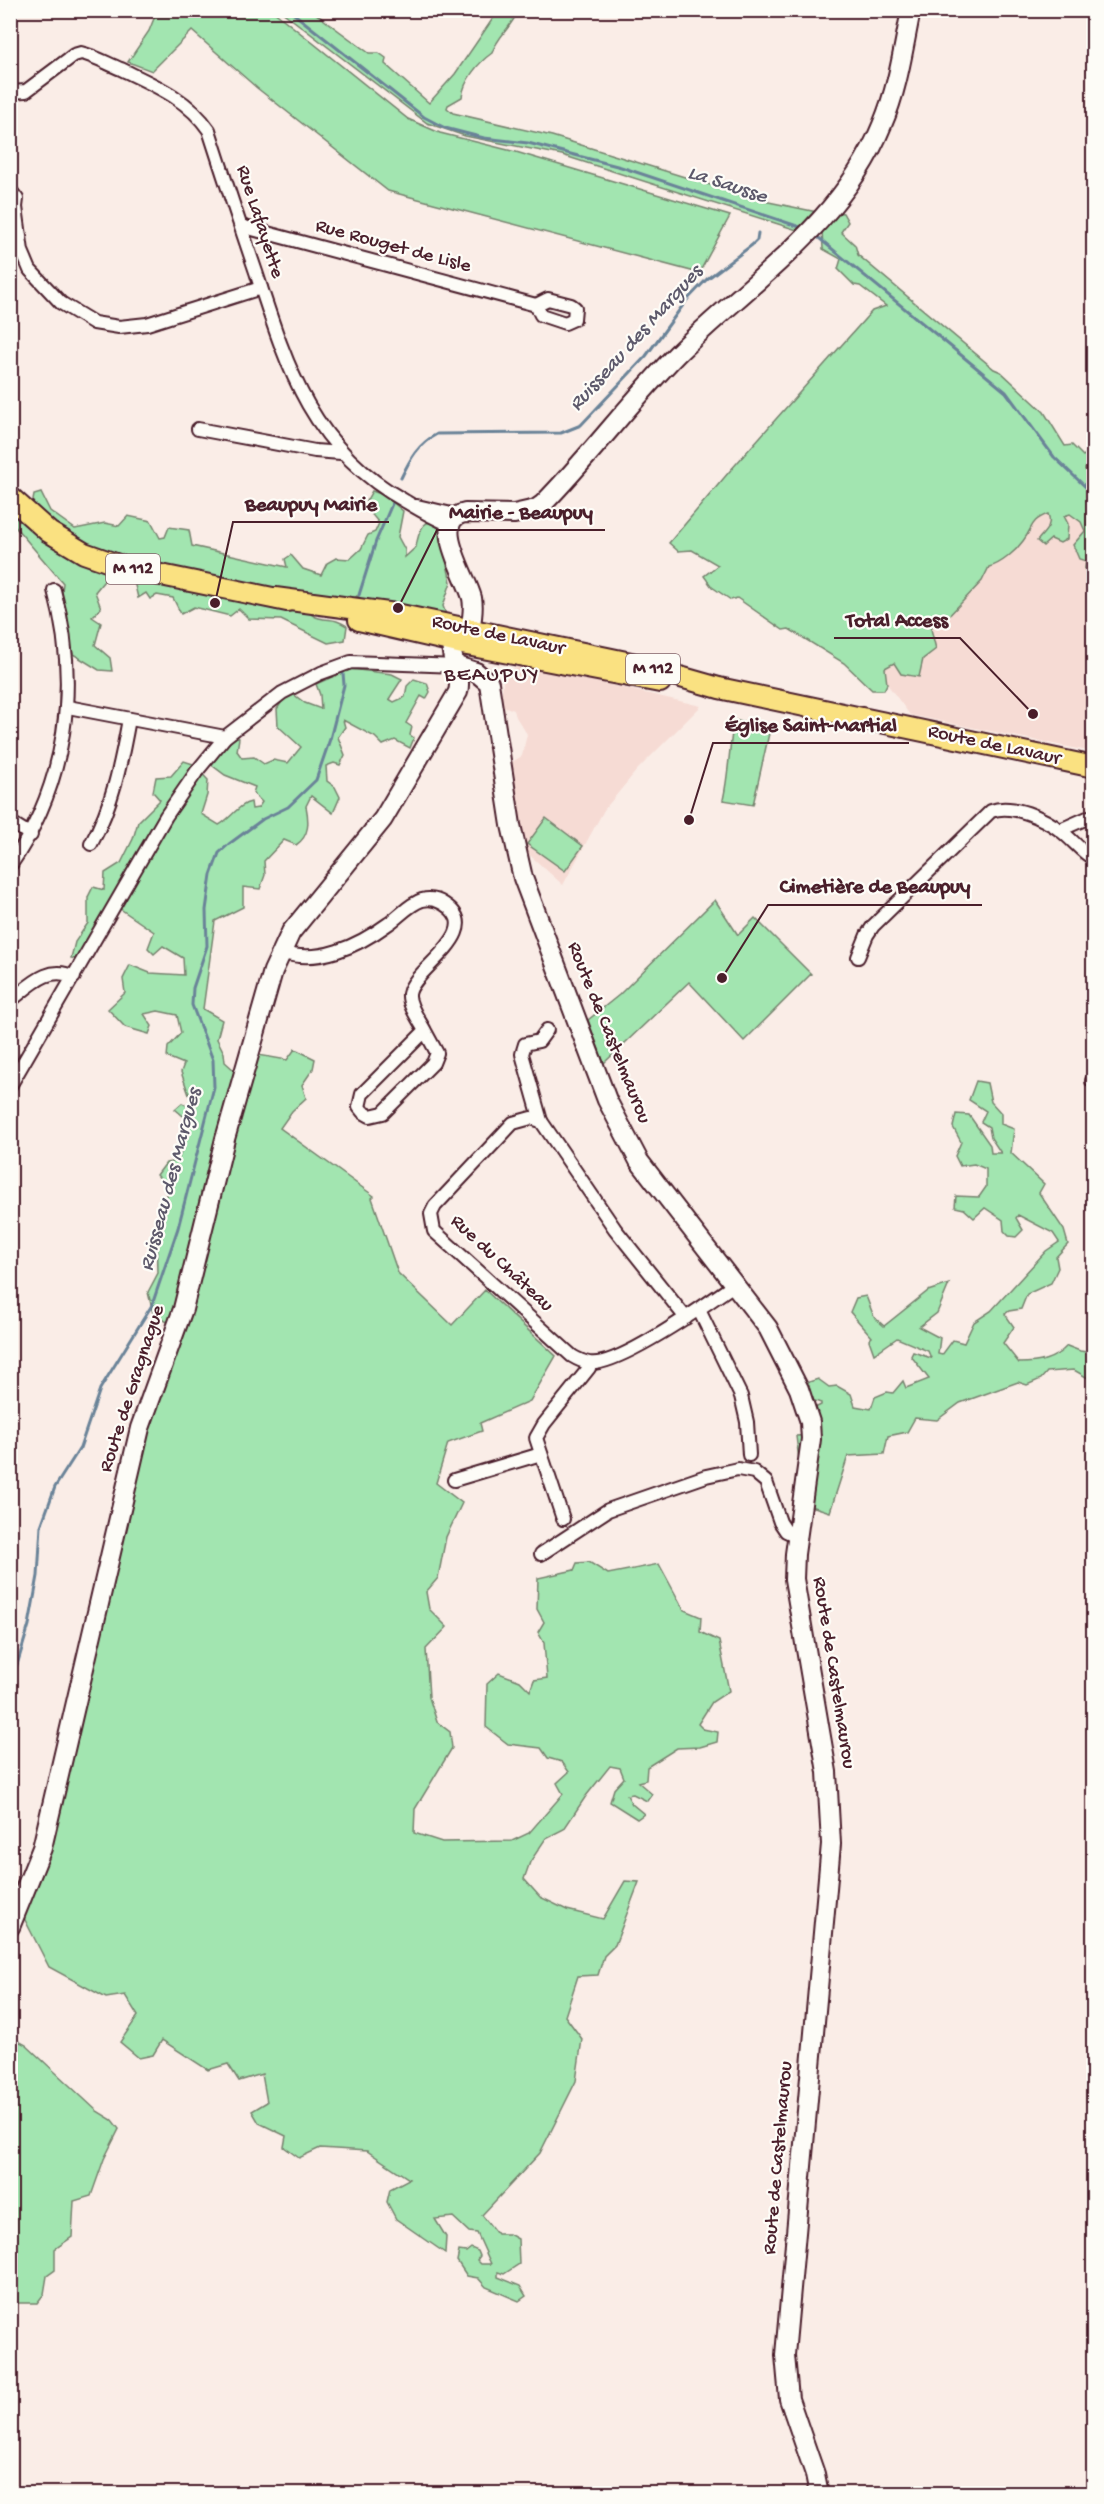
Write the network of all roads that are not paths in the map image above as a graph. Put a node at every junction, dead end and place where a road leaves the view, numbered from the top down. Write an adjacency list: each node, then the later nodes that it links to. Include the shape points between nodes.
1 (911, 10): 11 (street, via 899,76 882,128 858,173 820,219 660,372 543,504 514,514)
2 (10, 92): 5 (street, Rue Lafayette, via 26,91 74,55 81,54 168,93 196,113 209,130)
3 (10, 189): 4 (street, via 17,199)
4 (13, 208): 6 (street, via 30,270 61,303 94,323 119,327 147,324)
5 (241, 226): 6 (street, Rue Lafayette); 7 (street, Rue Rouget de Lisle)
6 (261, 288): 9 (street, Rue Lafayette, via 278,343 295,380 316,421)
7 (536, 305)
8 (198, 429): 9 (street)
9 (341, 453): 11 (street, Rue Lafayette, via 388,492 413,506)
10 (10, 497): 13 (main road, Route de Lavaur / M 112, via 49,532 84,553 127,568)
11 (453, 519): 13 (street, Route de Gragnague, via 450,540 469,591)
12 (54, 590): 15 (street, via 64,633)
13 (461, 636): 14 (street, Route de Gragnague); 18 (main road, Route de Lavaur / M 112, via 631,663 719,688)
14 (457, 666): 17 (street, via 367,661 343,665 282,693); 26 (street, Route de Gragnague, via 461,680 458,692 383,819 301,918); 34 (street, Route de Castelmaurou, via 476,672 489,683 523,878 607,1100 639,1161)
15 (68, 707): 16 (street); 22 (street, via 56,766)
16 (129, 719): 17 (street); 23 (street, via 116,786)
17 (225, 737): 28 (street, via 166,816)
18 (1094, 767)
19 (1094, 815): 21 (street)
20 (10, 822): 22 (street)
21 (1060, 830): 24 (street); 27 (street, via 1006,808 991,811 873,926)
22 (31, 835): 25 (street)
23 (92, 844)
24 (1094, 860)
25 (10, 866)
26 (281, 952): 31 (street, via 319,956 372,935 423,900 447,906 457,921 454,938 409,994); 44 (street, Route de Gragnague, via 265,994 225,1138 183,1309 140,1428 42,1848)
27 (858, 957)
28 (74, 977): 29 (street, via 64,973 40,977); 32 (street)
29 (10, 1001)
30 (548, 1030): 33 (street, via 538,1041 525,1044 522,1054)
31 (425, 1031): 31 (street, via 362,1094 359,1107 363,1112 370,1116 383,1113 433,1063 437,1053)
32 (10, 1086)
33 (541, 1121): 36 (street, via 615,1229); 37 (street, Rue du Château, via 531,1118 513,1123 435,1206 431,1222 434,1231 572,1356)
34 (735, 1284): 35 (street); 42 (street, Route de Castelmaurou, via 781,1351 800,1389 810,1422)
35 (699, 1310): 36 (street); 39 (street, via 741,1396)
36 (686, 1318): 37 (street, via 616,1358)
37 (590, 1364): 38 (street, via 536,1438)
38 (541, 1454): 40 (street); 41 (street)
39 (749, 1455)
40 (454, 1480)
41 (563, 1520)
42 (797, 1536): 43 (street, via 786,1531 780,1522 766,1482 754,1472 738,1469 706,1476 609,1510); 45 (street, Route de Castelmaurou, via 796,1602 827,1772 831,1844 785,2355 789,2399)
43 (541, 1554)
44 (10, 1928)
45 (819, 2493)

